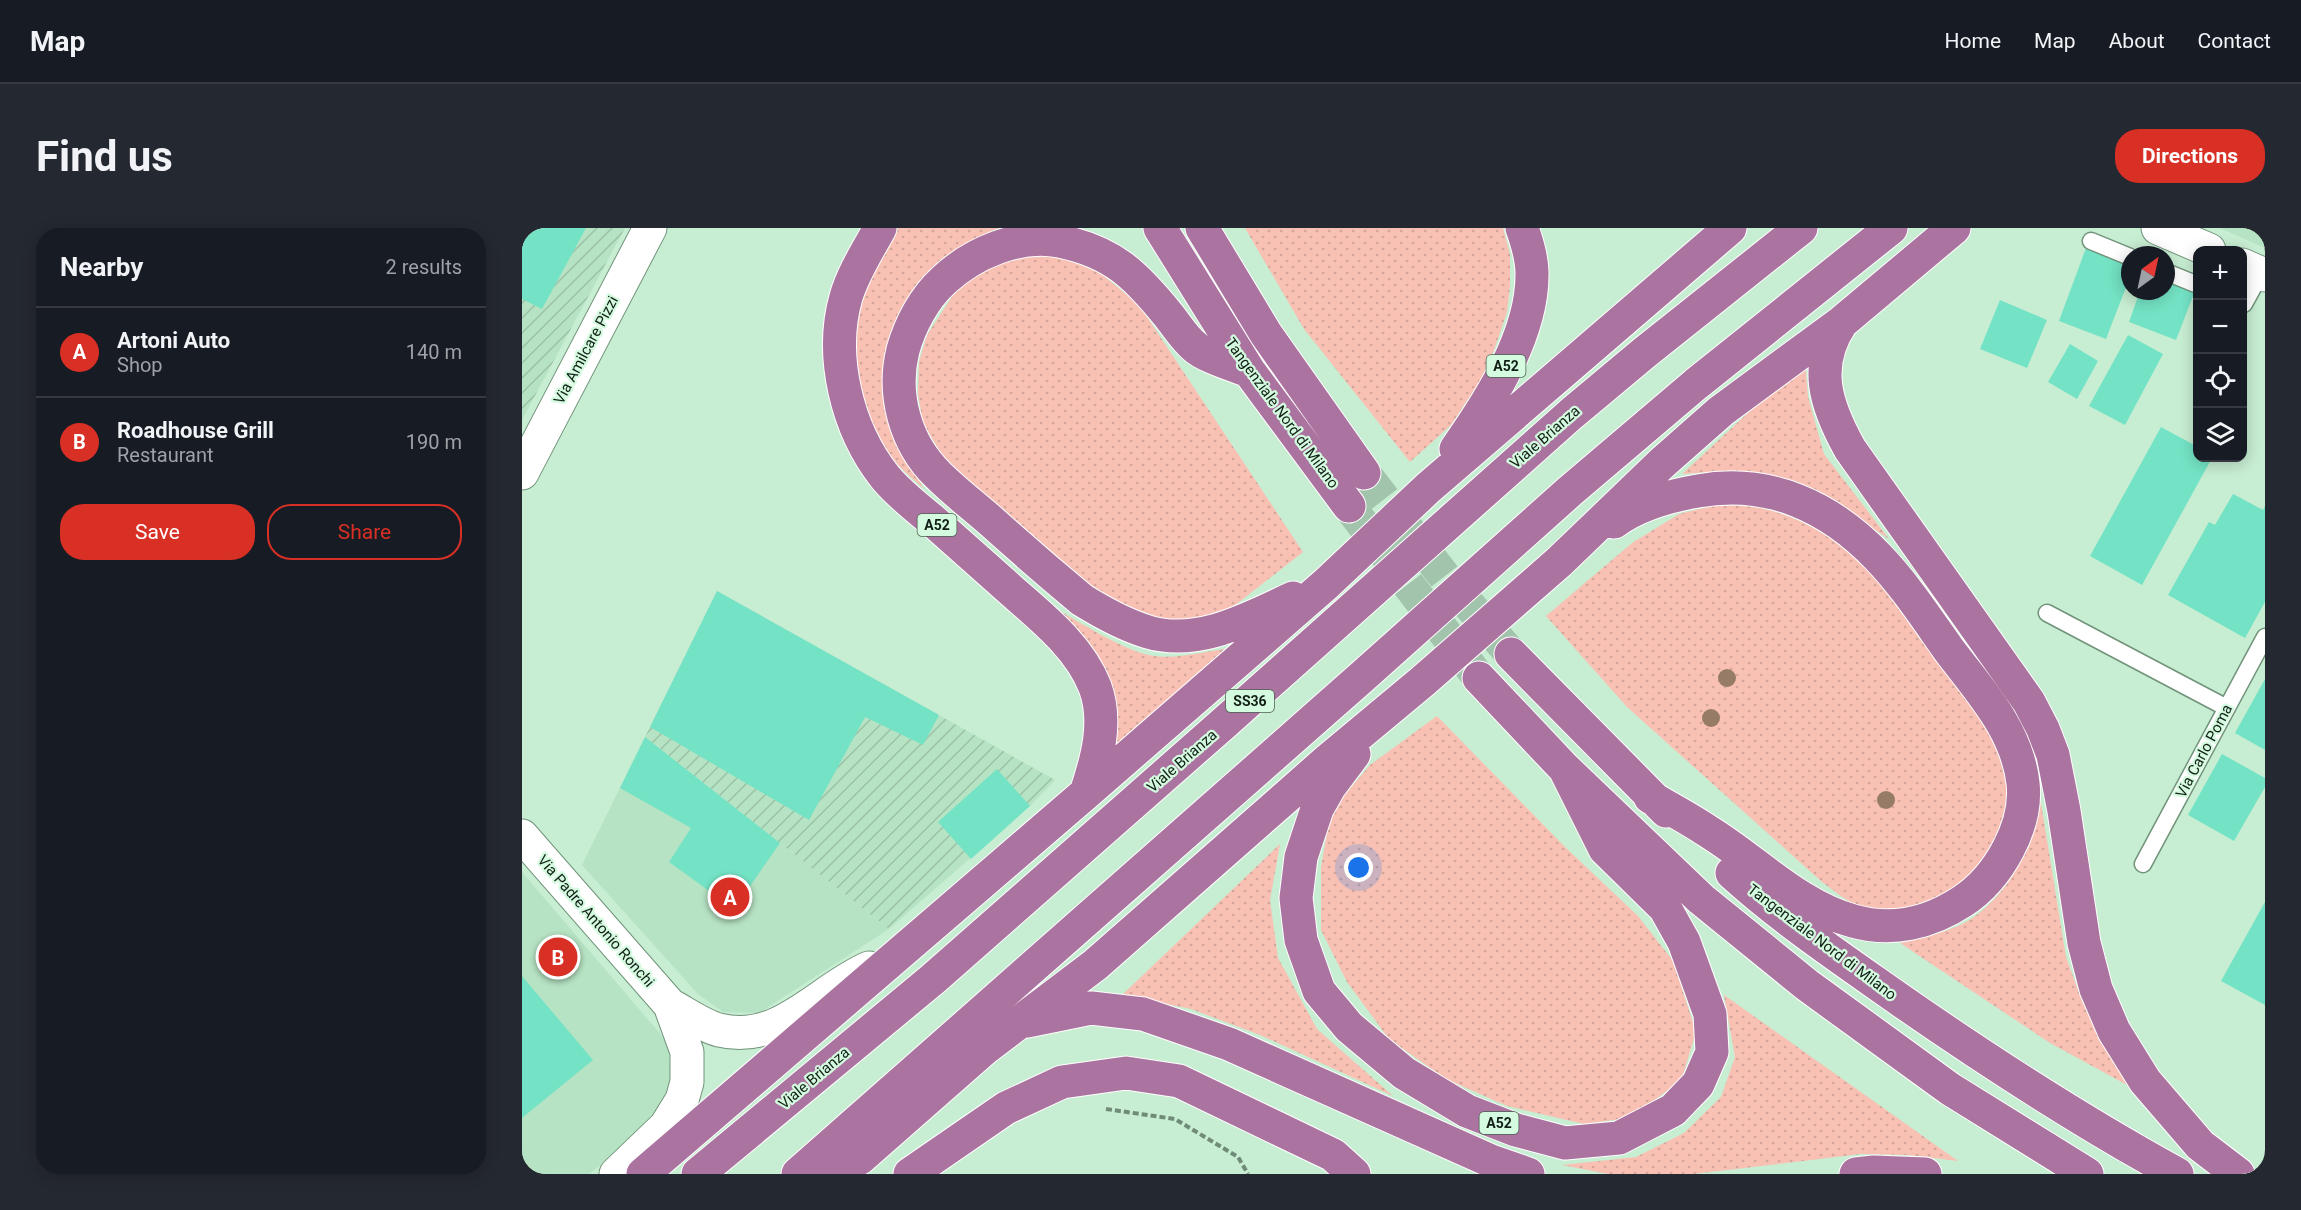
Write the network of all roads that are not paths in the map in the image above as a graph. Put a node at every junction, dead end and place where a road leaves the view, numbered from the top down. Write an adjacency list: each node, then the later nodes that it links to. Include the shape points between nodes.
1 (650, 228): 20 (street, Via Amilcare Pizzi)
2 (880, 228): 33 (highway, A52, via 846,296 840,330 848,403 863,441 885,477 1046,620 1082,660 1096,688 1101,714 1098,759)
3 (1160, 228): 19 (highway, Tangenziale Nord di Milano)
4 (1202, 228): 21 (highway, Tangenziale Nord di Milano, via 1266,334)
5 (1522, 228): 22 (highway, A52, via 1532,273 1528,308 1515,348 1472,427)
6 (1730, 228): 22 (highway)
7 (1801, 228): 42 (highway, Viale Brianza / SS36, via 1571,414 951,964)
8 (1891, 228): 43 (highway, via 1695,384 1570,491)
9 (1954, 228): 18 (highway)
10 (2158, 228): 12 (street)
11 (2091, 241): 13 (lane)
12 (2201, 246)
13 (2121, 253)
14 (2256, 271): 17 (lane)
15 (2175, 276): 16 (lane)
16 (2193, 283)
17 (2245, 300)
18 (1842, 322): 24 (highway, via 1721,411); 52 (highway, via 1832,337 1824,378 1837,425 2029,702 2053,755 2084,943 2096,988 2114,1031 2145,1081 2200,1144)
19 (1249, 371): 23 (highway, Tangenziale Nord di Milano); 25 (highway, via 1196,349 1153,295 1123,267 1093,249 1057,240 1020,241 989,250 966,263 926,300 907,335 899,366 899,393 910,433 937,474 1082,600 1130,626 1167,635 1209,632)
20 (522, 473)
21 (1364, 473)
22 (1428, 488): 25 (highway)
23 (1349, 506)
24 (1559, 562): 30 (highway); 34 (highway, via 1623,516 1675,495 1712,488 1754,488 1790,496 1828,516 1880,559 2003,722 2017,754 2023,785 2021,814 2012,839 1997,867 1973,894 1945,913 1919,923 1890,926 1852,921 1812,904 1710,832)
25 (1326, 584): 33 (highway)
26 (2046, 613): 31 (lane)
27 (2265, 637): 31 (lane, Via Carlo Poma)
28 (1511, 654): 34 (highway, Tangenziale Nord di Milano)
29 (1479, 678): 32 (highway, A52)
30 (1424, 681): 32 (highway, A52, via 1347,761 1317,809 1301,857 1296,898 1301,940 1319,991 1349,1027 1404,1073 1467,1111 1565,1143 1619,1138 1673,1110 1698,1084 1712,1052 1710,1014 1684,942 1665,908 1605,849); 39 (highway, via 1095,965)
31 (2227, 708): 36 (lane, Via Carlo Poma)
32 (1565, 769): 50 (highway, A52, via 1701,899 1807,985 1950,1089)
33 (1086, 794): 37 (highway)
34 (1650, 797): 51 (highway, Tangenziale Nord di Milano, via 1747,886 1834,954 1977,1053)
35 (522, 836): 38 (street, Via Padre Antonio Ronchi)
36 (2143, 864)
37 (900, 954): 38 (street, via 864,970 775,1026 754,1033 717,1030); 41 (highway)
38 (670, 1005): 40 (street, via 687,1052 687,1082 682,1100 666,1126)
39 (1019, 1023): 44 (highway, via 860,1158); 47 (highway, A52, via 1091,1008 1143,1014 1229,1044)
40 (615, 1174)
41 (643, 1174)
42 (698, 1174)
43 (798, 1174)
44 (833, 1174)
45 (910, 1174): 46 (highway, via 1006,1108 1062,1083 1126,1073 1179,1081 1333,1155)
46 (1354, 1174)
47 (1528, 1174)
48 (1856, 1174): 49 (highway)
49 (1925, 1174)
50 (2087, 1174)
51 (2177, 1174)
52 (2238, 1174)

